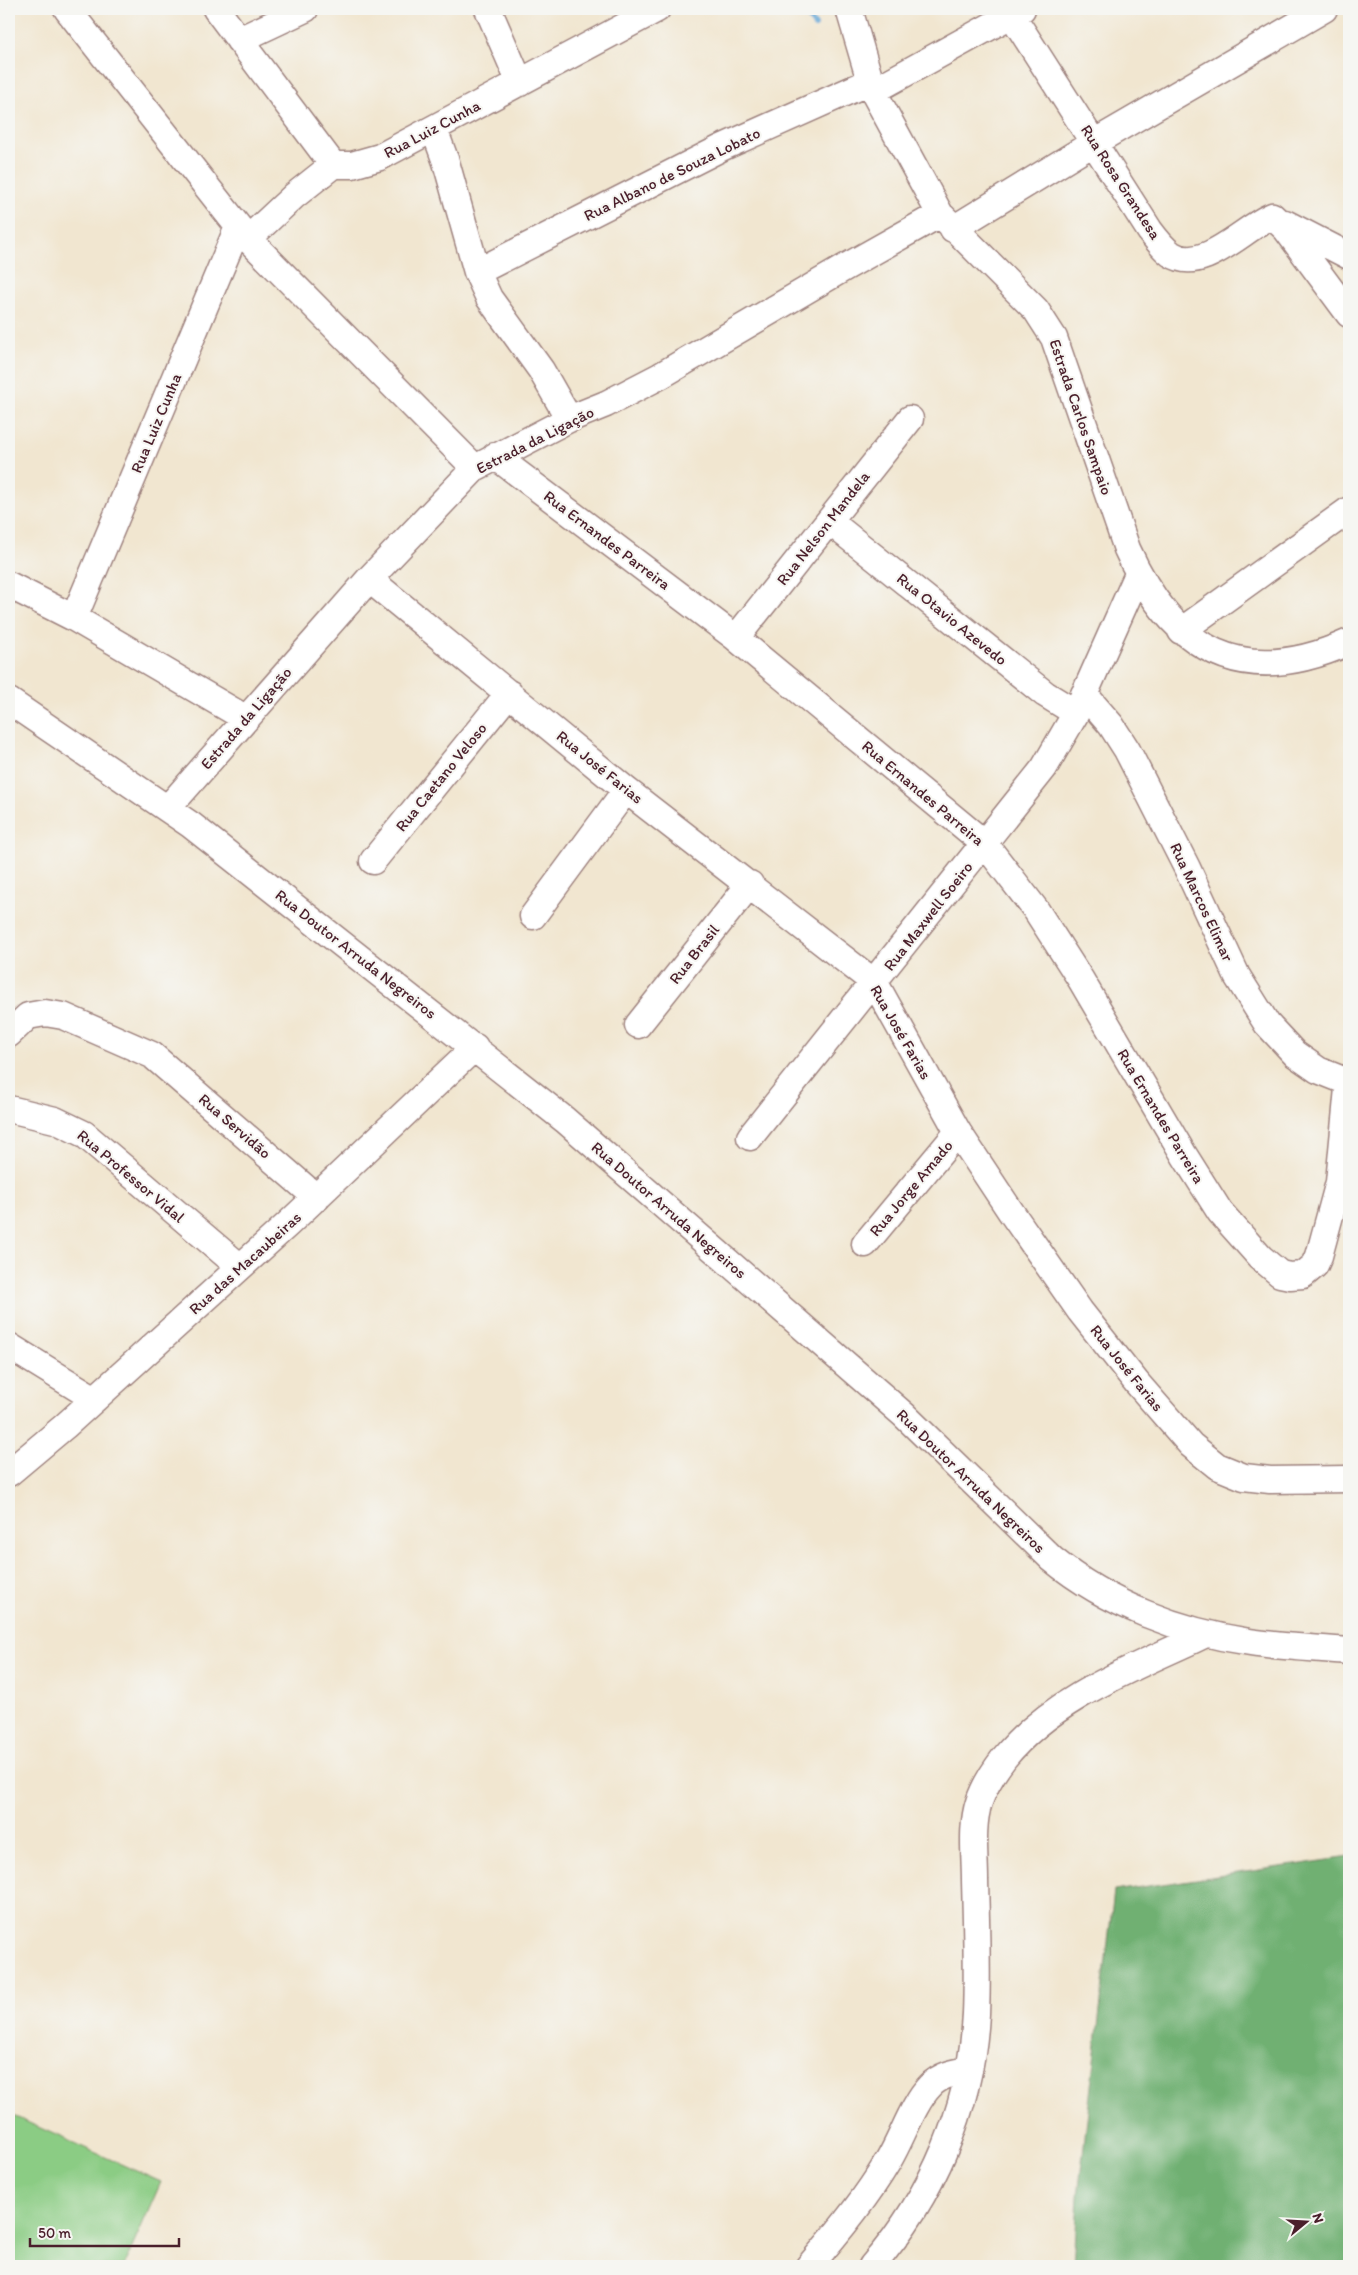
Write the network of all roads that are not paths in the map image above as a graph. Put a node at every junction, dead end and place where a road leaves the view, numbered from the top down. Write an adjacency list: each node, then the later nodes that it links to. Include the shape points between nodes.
1 (66, 9): 17 (street)
2 (216, 9): 9 (street)
3 (305, 9): 9 (street)
4 (488, 9): 10 (street)
5 (657, 9): 10 (street, Rua Luiz Cunha)
6 (849, 9): 11 (street, Estrada Carlos Sampaio)
7 (1324, 9): 13 (street, Estrada da Ligação)
8 (1014, 11): 11 (street, Rua Albano de Souza Lobato); 13 (street, Rua Rosa Grandesa)
9 (239, 40): 14 (street)
10 (520, 83): 12 (street, Rua Luiz Cunha)
11 (871, 87): 16 (street, Estrada Carlos Sampaio); 19 (street, Rua Albano de Souza Lobato, via 721,148)
12 (434, 129): 14 (street, Rua Luiz Cunha, via 365,163); 19 (street)
13 (1095, 142): 15 (street, Rua Rosa Grandesa, via 1150,231 1172,254 1192,259 1206,256 1265,219 1272,216); 16 (street, Estrada da Ligação)
14 (333, 165): 17 (street, Rua Luiz Cunha)
15 (1276, 219): 18 (street); 20 (street)
16 (946, 222): 21 (street, Estrada da Ligação, via 844,268 660,376); 26 (street, Estrada Carlos Sampaio, via 1036,310 1051,331 1116,520)
17 (243, 233): 23 (street); 29 (street, Rua Luiz Cunha)
18 (1349, 256)
19 (477, 272): 21 (street, via 498,313 526,348)
20 (1349, 314)
21 (569, 419): 23 (street, Estrada da Ligação)
22 (910, 419): 25 (street, Rua Nelson Mandela)
23 (485, 462): 27 (street, Estrada da Ligação); 31 (street, Rua Ernandes Parreira)
24 (1349, 510): 30 (street)
25 (829, 521): 31 (street, Rua Nelson Mandela); 35 (street, Rua Otavio Azevedo, via 1045,694)
26 (1138, 574): 30 (street, Estrada Carlos Sampaio); 35 (street, Rua Maxwell Soeiro)
27 (369, 579): 33 (street, Rua José Farias); 36 (street, Estrada da Ligação)
28 (9, 585): 29 (street)
29 (74, 618): 36 (street)
30 (1181, 631): 32 (street, Estrada Carlos Sampaio, via 1212,651 1241,661 1273,664 1314,655)
31 (736, 638): 39 (street, Rua Ernandes Parreira)
32 (1349, 642)
33 (509, 693): 37 (street, Rua José Farias); 40 (street, Rua Caetano Veloso)
34 (9, 701): 38 (street, Rua Doutor Arruda Negreiros)
35 (1080, 704): 39 (street, Rua Maxwell Soeiro, via 1044,768); 47 (street, Rua Marcos Elimar, via 1121,738 1238,976 1267,1024 1295,1054 1318,1070)
36 (245, 718): 38 (street, Estrada da Ligação)
37 (626, 790): 41 (street, Rua José Farias); 42 (street)
38 (168, 808): 46 (street, Rua Doutor Arruda Negreiros)
39 (985, 844): 43 (street, Rua Maxwell Soeiro); 47 (street, Rua Ernandes Parreira, via 1036,910 1081,980 1220,1212 1272,1269 1290,1276 1309,1272 1319,1256 1336,1196)
40 (373, 861)
41 (750, 884): 43 (street, Rua José Farias); 44 (street, Rua Brasil)
42 (533, 916)
43 (875, 983): 49 (street, Rua José Farias); 50 (street, Rua Maxwell Soeiro)
44 (638, 1025)
45 (9, 1034): 51 (street, Rua Servidão, via 28,1016 44,1012 63,1016 152,1055)
46 (475, 1047): 51 (street, Rua das Macaubeiras); 58 (street, Rua Doutor Arruda Negreiros, via 565,1120 817,1338 904,1415 1075,1578 1130,1606)
47 (1349, 1080)
48 (9, 1109): 53 (street, Rua Professor Vidal, via 55,1120 84,1134)
49 (958, 1132): 52 (street, Rua Jorge Amado); 57 (street, Rua José Farias, via 1080,1311 1137,1384 1192,1445 1217,1466 1244,1477 1270,1480)
50 (750, 1137)
51 (317, 1198): 53 (street, Rua das Macaubeiras)
52 (865, 1244)
53 (240, 1267): 55 (street, Rua das Macaubeiras)
54 (9, 1346): 55 (street)
55 (95, 1399): 56 (street, Rua das Macaubeiras)
56 (9, 1473)
57 (1349, 1479)
58 (1206, 1634): 59 (street, Rua Doutor Arruda Negreiros, via 1251,1642); 60 (street, via 1097,1686 1056,1712 1026,1736 990,1778 979,1803 974,1838 976,2015)
59 (1349, 1651)
60 (968, 2070): 61 (street, via 930,2085 864,2198); 62 (street, via 953,2129 934,2176)
61 (809, 2266)
62 (872, 2266)

